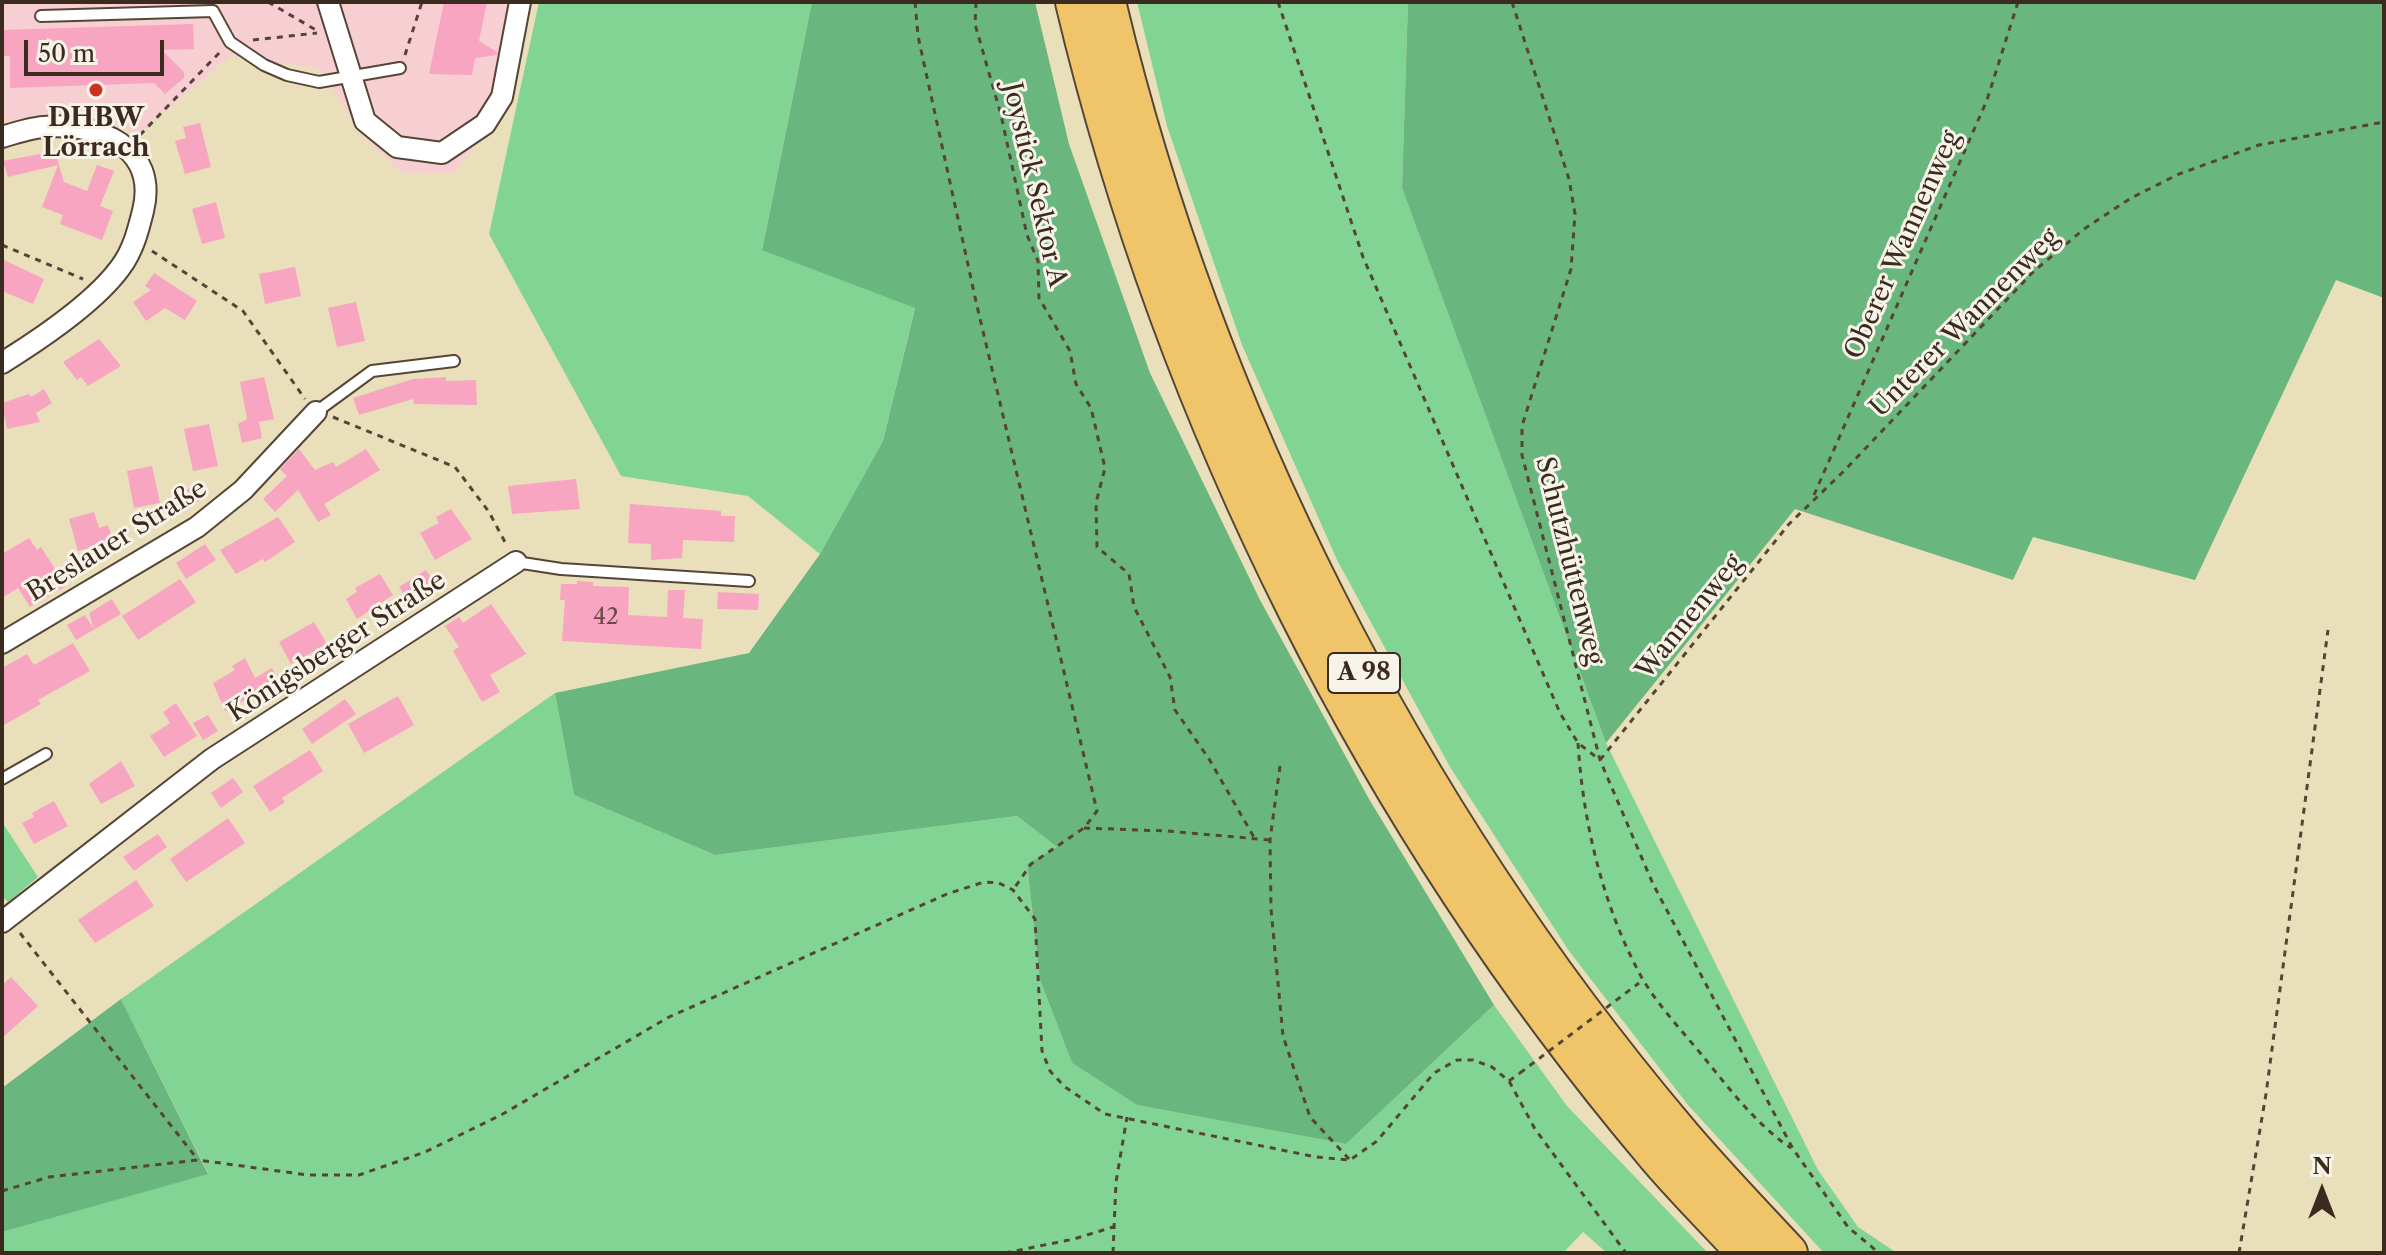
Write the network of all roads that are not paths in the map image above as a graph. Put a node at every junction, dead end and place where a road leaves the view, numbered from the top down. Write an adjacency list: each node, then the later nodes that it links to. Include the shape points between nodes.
1 (328, 2): 7 (street)
2 (520, 2): 7 (street, via 502,97 485,124 442,153 397,147 365,121)
3 (1075, 2): 18 (highway, A 98, via 1134,212 1179,343 1237,483 1318,650 1404,805 1533,997 1654,1152)
4 (1106, 2): 19 (highway, A 98, via 1189,282 1266,476 1348,645 1430,787 1557,978 1675,1129)
5 (41, 16): 7 (lane, via 213,11 230,42 264,65 319,82)
6 (400, 68): 7 (lane)
7 (350, 77)
8 (2, 137): 10 (street, via 42,127 104,134 129,146 145,177 135,240 120,268)
9 (454, 361): 11 (lane, Breslauer Straße, via 372,371)
10 (2, 363)
11 (316, 412): 14 (street, Breslauer Straße, via 243,490 197,527)
12 (516, 562): 13 (lane); 17 (street, Königsberger Straße, via 212,759)
13 (749, 581)
14 (2, 643)
15 (46, 754): 16 (lane)
16 (2, 779)
17 (4, 917)
18 (1747, 1253)
19 (1788, 1253)

